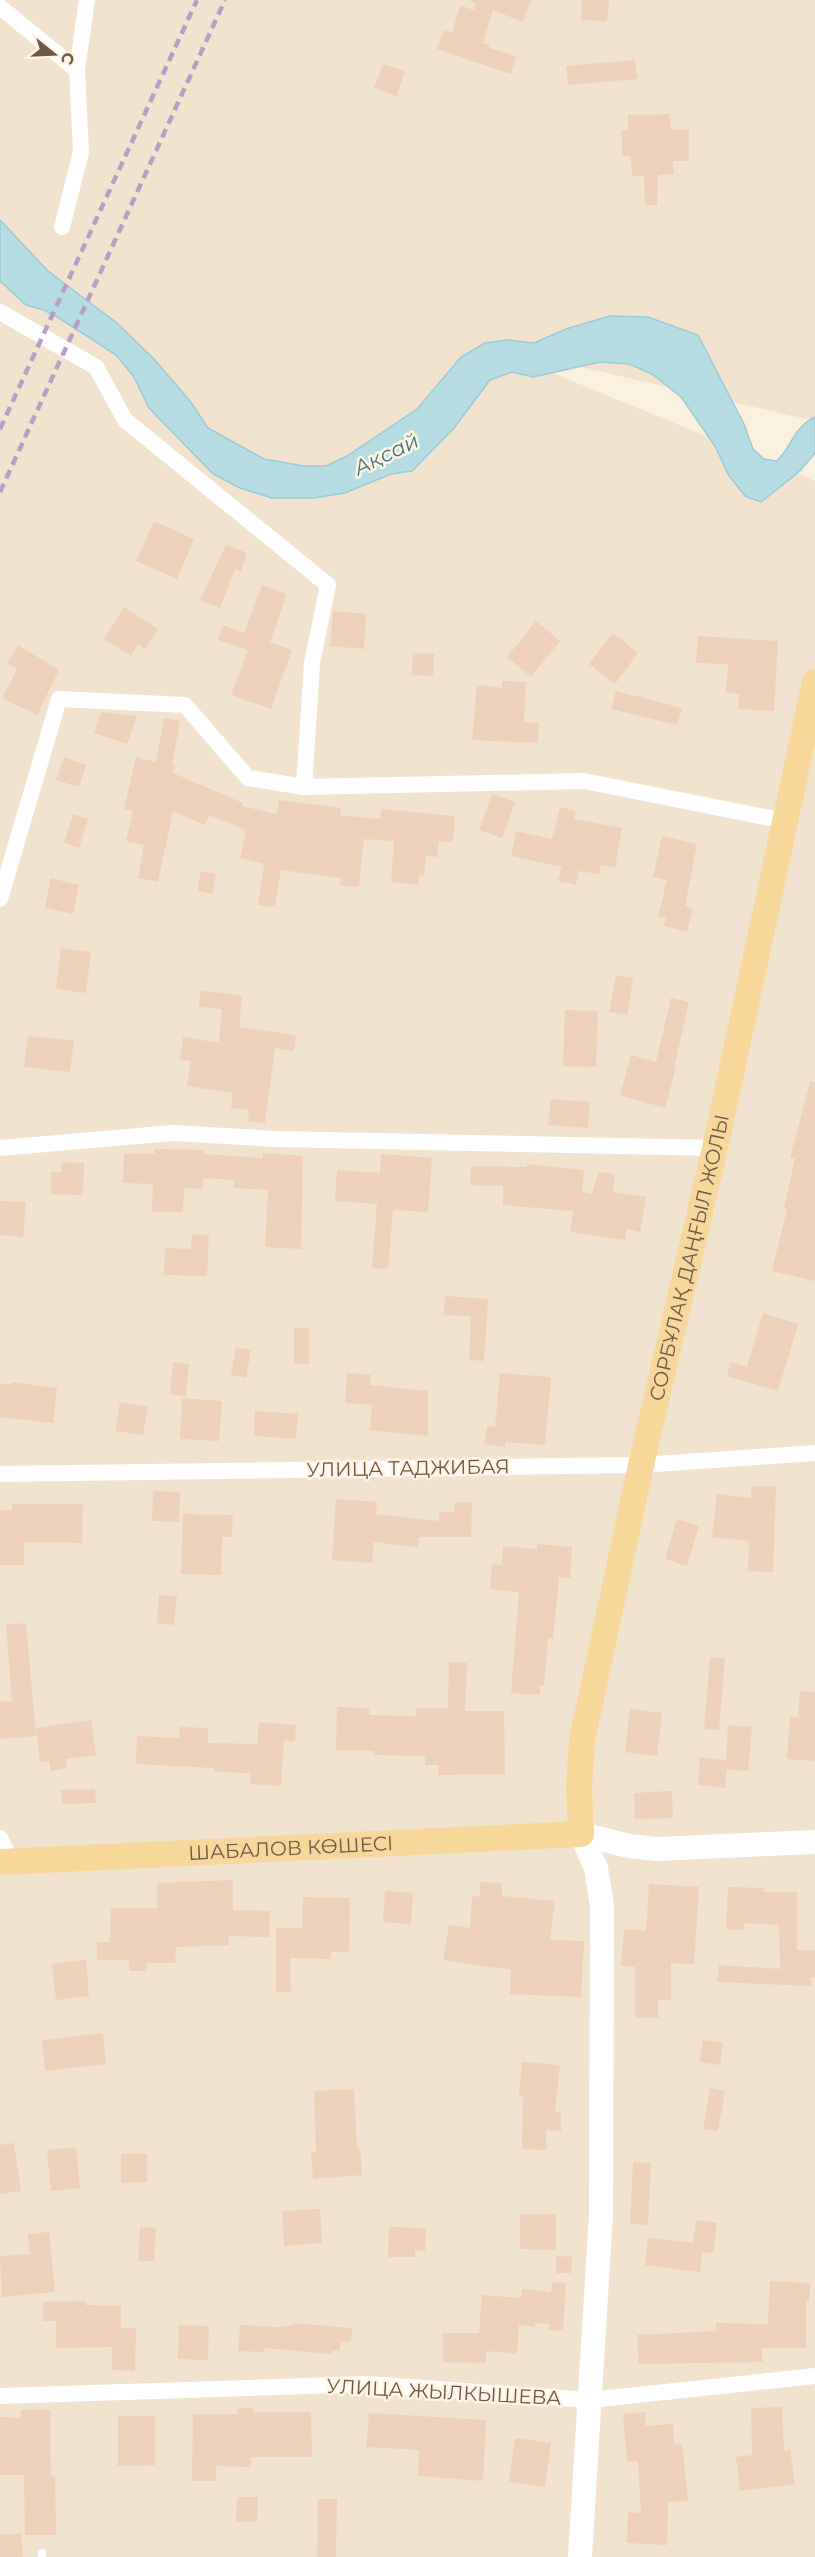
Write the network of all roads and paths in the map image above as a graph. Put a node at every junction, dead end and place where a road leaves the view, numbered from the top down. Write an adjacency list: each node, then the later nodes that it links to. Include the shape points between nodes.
1 (87, 0): 3 (street)
2 (0, 7): 3 (street)
3 (77, 70): 4 (street, via 81,152)
4 (62, 227)
5 (0, 312): 7 (street, via 96,367 125,420 328,585 312,663)
6 (815, 682): 8 (main road, СОРБҰЛАҚ ДАҢҒЫЛ ЖОЛЫ)
7 (304, 787): 8 (street, via 584,781); 9 (street, via 248,778 185,705 59,699)
8 (785, 821): 11 (main road, СОРБҰЛАҚ ДАҢҒЫЛ ЖОЛЫ)
9 (0, 899)
10 (0, 1148): 11 (street, via 172,1132 277,1139)
11 (715, 1148): 13 (main road, СОРБҰЛАҚ ДАҢҒЫЛ ЖОЛЫ)
12 (815, 1453): 13 (street, УЛИЦА ТАДЖИБАЯ)
13 (641, 1465): 14 (street, УЛИЦА ТАДЖИБАЯ); 15 (main road, СОРБҰЛАҚ ДАҢҒЫЛ ЖОЛЫ, via 582,1740)
14 (0, 1474)
15 (581, 1834): 17 (street, via 657,1849); 18 (main road, ШАБАЛОВ КӨШЕСІ); 21 (street, via 596,1868 602,1906 601,2214)
16 (0, 1838): 18 (street)
17 (815, 1842)
18 (5, 1861)
19 (815, 2376): 21 (street, УЛИЦА ЖЫЛКЫШЕВА)
20 (0, 2396): 21 (street, УЛИЦА ЖЫЛКЫШЕВА, via 367,2384)
21 (590, 2400): 22 (street)
22 (580, 2557)

